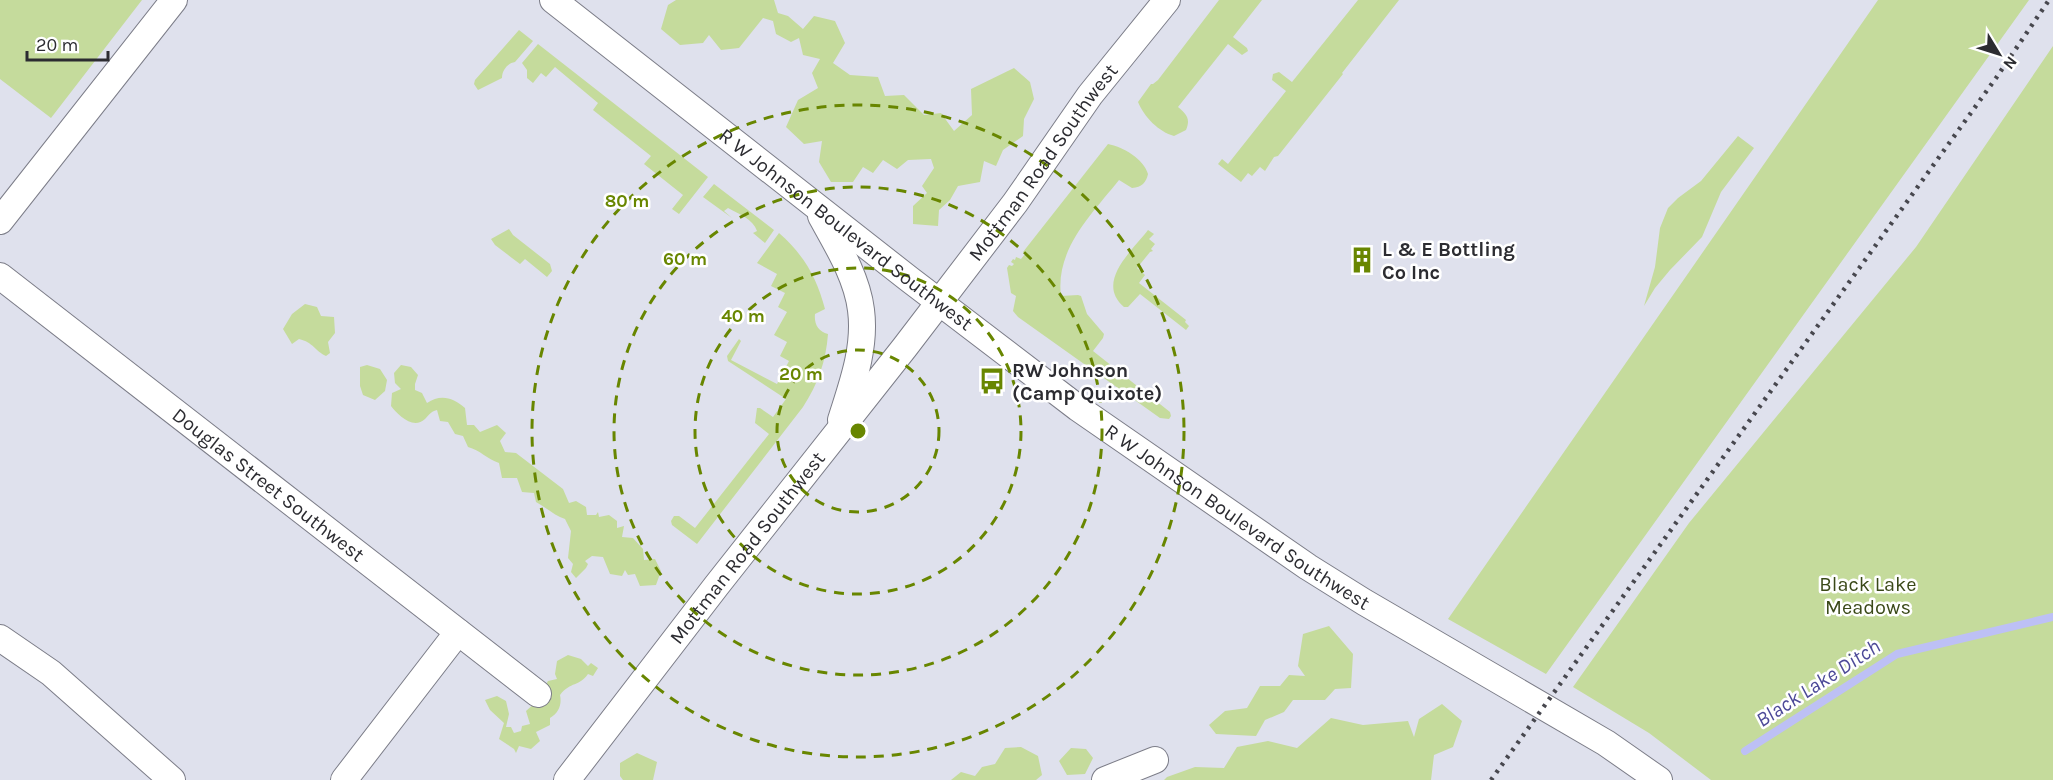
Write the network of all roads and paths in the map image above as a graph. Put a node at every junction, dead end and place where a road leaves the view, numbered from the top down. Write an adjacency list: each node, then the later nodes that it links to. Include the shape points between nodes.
1 (174, 0): 5 (street)
2 (553, 0): 4 (street, R W Johnson Boulevard Southwest)
3 (1167, 0): 7 (street, Mottman Road Southwest, via 1090,95 1015,203)
4 (815, 206): 7 (street, R W Johnson Boulevard Southwest); 8 (street, via 849,271 861,312 860,352)
5 (0, 221)
6 (0, 276): 9 (street, Douglas Street Southwest)
7 (939, 302): 8 (street, Mottman Road Southwest); 17 (street, R W Johnson Boulevard Southwest, via 1078,408 1308,567 1606,742)
8 (837, 435): 15 (street, Mottman Road Southwest)
9 (458, 632): 11 (street, Douglas Street Southwest); 14 (street)
10 (0, 638): 13 (street, via 51,673)
11 (538, 694)
12 (1155, 760): 16 (street)
13 (172, 780)
14 (344, 780)
15 (567, 780)
16 (1105, 780)
17 (1659, 780)

